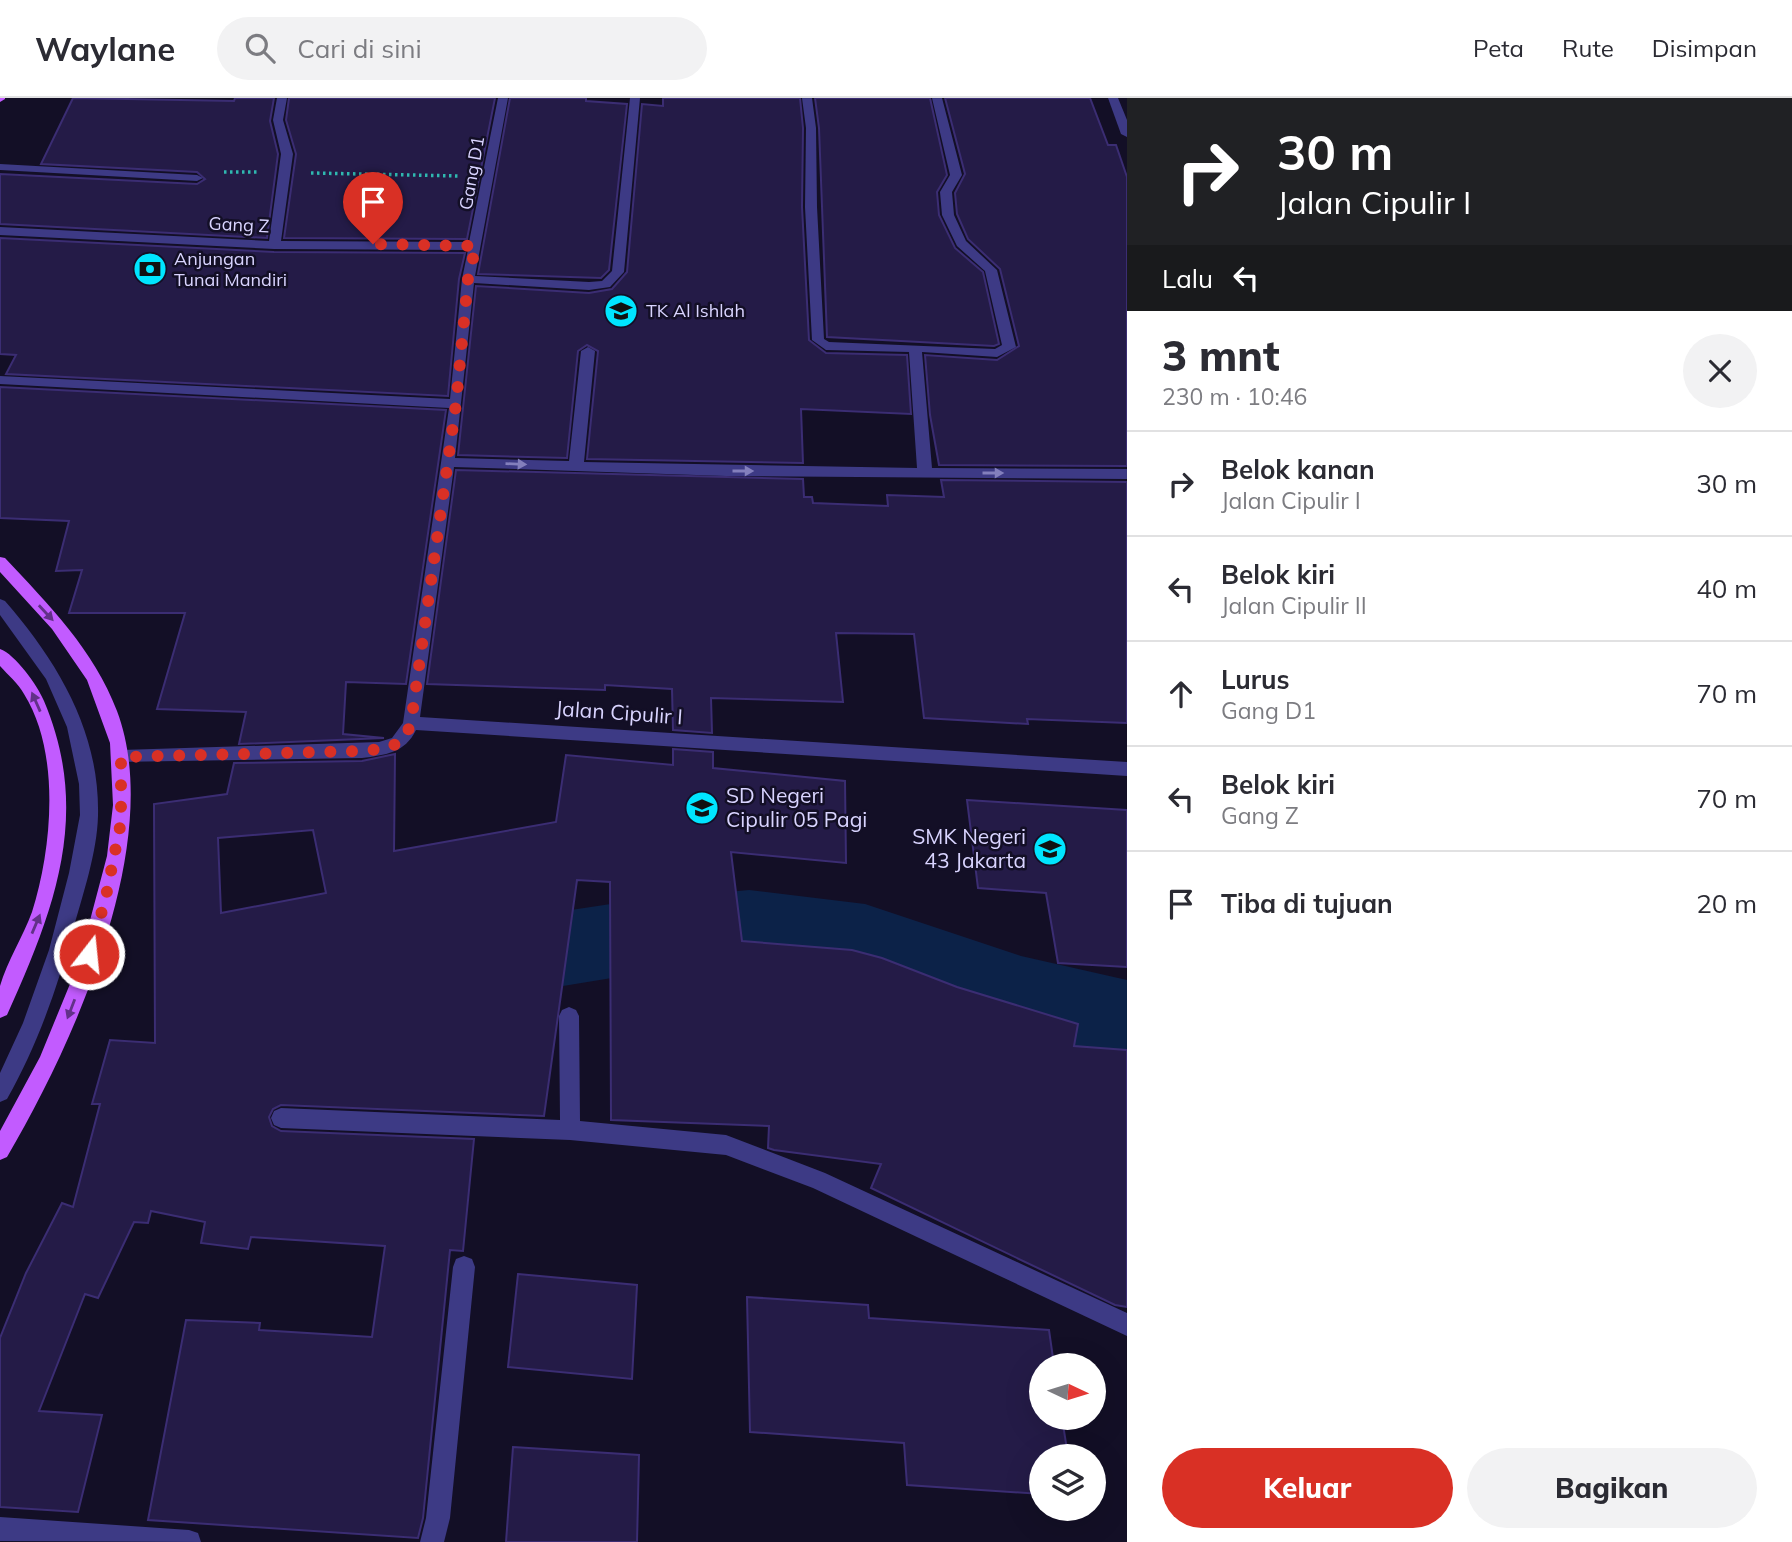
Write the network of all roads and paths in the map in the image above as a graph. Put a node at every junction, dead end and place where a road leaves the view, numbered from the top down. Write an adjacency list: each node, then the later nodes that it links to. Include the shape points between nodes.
1 (282, 98): 11 (street, via 278,120 287,154)
2 (503, 98): 12 (street, Gang D1)
3 (635, 98): 13 (street, via 618,272 606,284 589,286)
4 (807, 98): 14 (street, via 818,340 826,346)
5 (937, 98): 14 (street, via 956,175 946,192 948,215 961,243 991,270 1009,347 998,353)
6 (1113, 98): 7 (street)
7 (1127, 134)
8 (0, 167): 9 (street)
9 (197, 178)
10 (0, 231): 11 (street, Gang Z)
11 (274, 245): 12 (street, Gang Z)
12 (476, 246): 13 (street, Gang D1)
13 (468, 279): 17 (street, Gang D1)
14 (915, 348): 20 (street)
15 (587, 351): 19 (street)
16 (0, 380): 17 (street)
17 (456, 404): 18 (street, Gang D1)
18 (447, 462): 19 (street, one-way to 19); 25 (street, Gang D1)
19 (576, 467): 20 (street, one-way to 20)
20 (925, 473): 21 (street, one-way to 21)
21 (1127, 474)
22 (0, 562): 26 (main road, one-way to 26, via 66,634 103,696)
23 (0, 605): 30 (street, via 39,650 62,689 83,750 89,816 75,893 49,977 15,1067)
24 (0, 655): 28 (main road, one-way to 24, via 41,913 57,842 58,797 51,742 33,694)
25 (411, 723): 26 (street, via 406,738 398,743 362,751); 27 (street, Jalan Cipulir I)
26 (121, 757): 33 (main road, one-way to 33, via 121,822 82,981 45,1072)
27 (1127, 769)
28 (0, 1009)
29 (569, 1016): 32 (street)
30 (0, 1092)
31 (281, 1118): 32 (street)
32 (570, 1130): 35 (street, via 726,1145 818,1180)
33 (0, 1150)
34 (464, 1267): 38 (street)
35 (1127, 1325)
36 (0, 1529): 37 (street)
37 (189, 1542)
38 (432, 1542)

